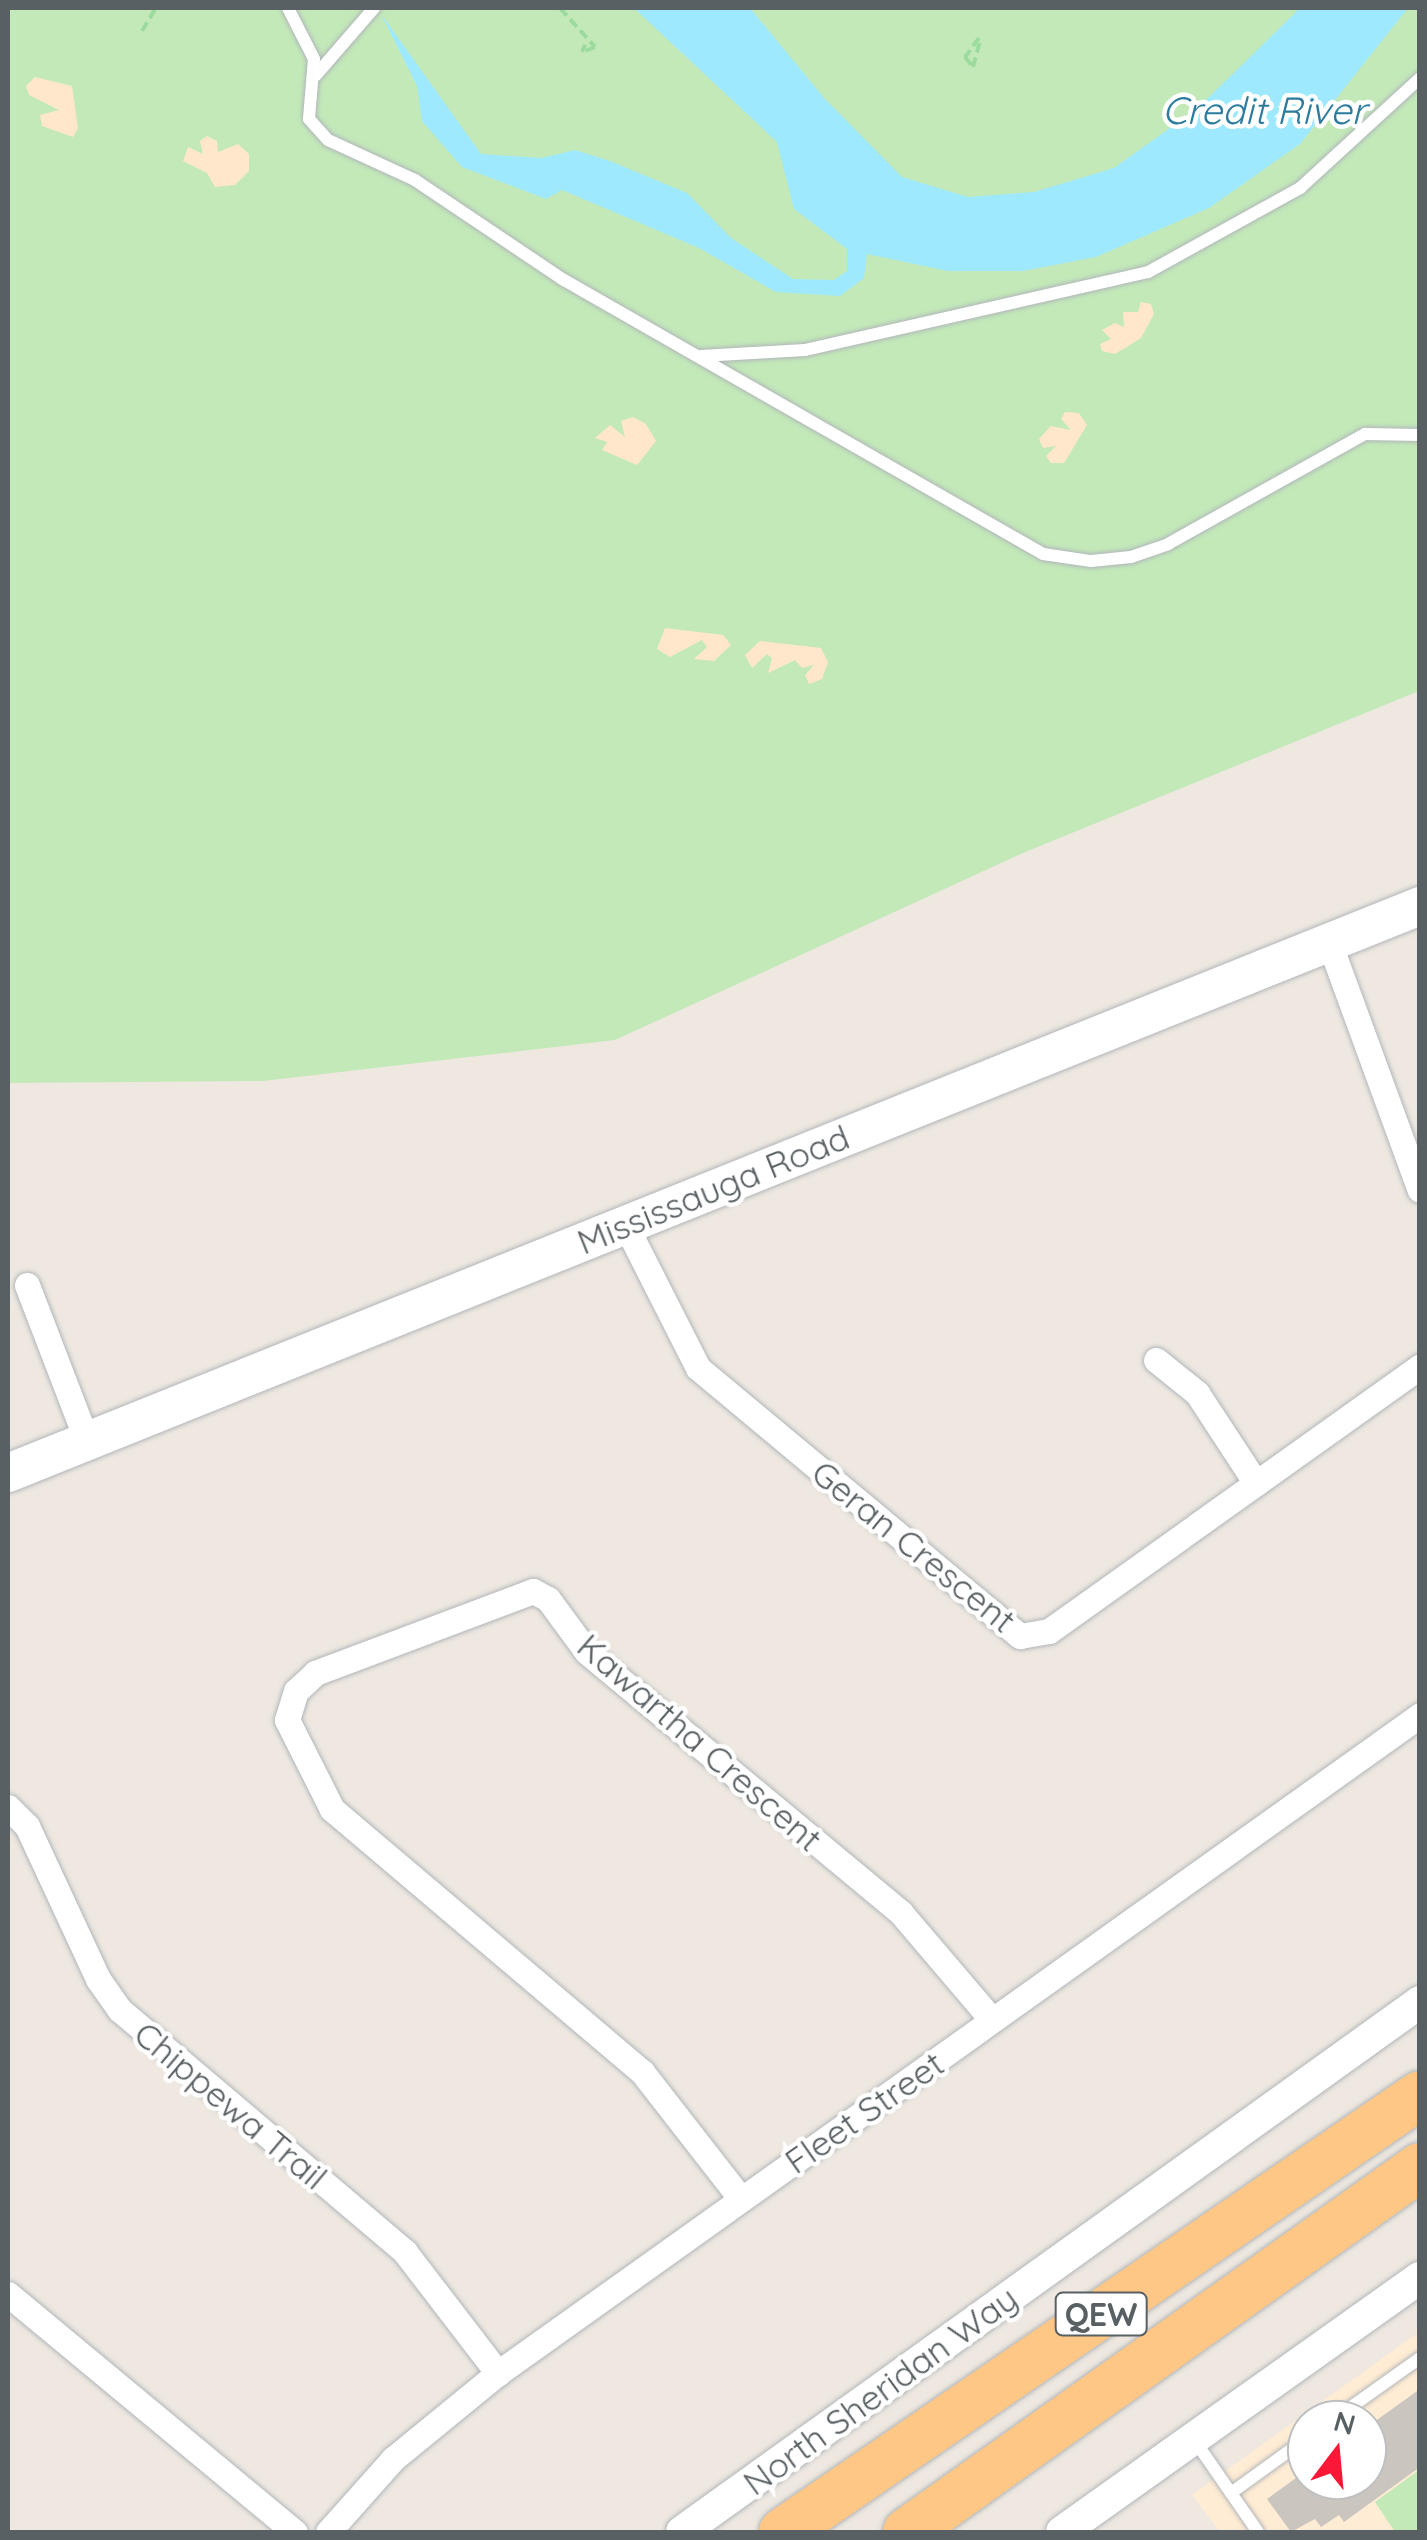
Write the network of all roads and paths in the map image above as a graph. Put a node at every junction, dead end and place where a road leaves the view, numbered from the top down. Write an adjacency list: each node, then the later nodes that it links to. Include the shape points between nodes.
1 (156, 8): 5 (path)
2 (288, 8): 8 (lane, via 306,38)
3 (374, 8): 8 (lane)
4 (560, 8): 7 (path, via 596,47 582,52)
5 (142, 31)
6 (979, 39): 6 (path, via 965,57 973,67)
7 (585, 46)
8 (316, 75): 10 (lane, via 309,118 328,140 415,180 564,280)
9 (1420, 78): 10 (lane, via 1300,188 1148,272 805,350)
10 (700, 356): 11 (lane, via 1009,540 1043,554 1092,560 1168,544 1366,434)
11 (1420, 435)
12 (1420, 906): 13 (main road, Mississauga Road)
13 (1329, 942): 14 (street); 15 (main road, Mississauga Road)
14 (1420, 1190)
15 (625, 1224): 19 (main road, Mississauga Road); 21 (street, Geran Crescent, via 698,1368 1020,1636 1049,1631)
16 (26, 1285): 19 (street)
17 (1156, 1360): 21 (street, via 1197,1393)
18 (1420, 1366): 21 (street, Geran Crescent)
19 (87, 1441): 20 (main road, Mississauga Road)
20 (8, 1473)
21 (1256, 1484)
22 (1420, 1715): 25 (street, Fleet Street)
23 (8, 1807): 32 (street, Chippewa Trail, via 27,1826 98,1979 120,2010 404,2252)
24 (1420, 2002): 39 (street, North Sheridan Way)
25 (992, 2020): 28 (street, Fleet Street); 28 (street, Kawartha Crescent, via 901,1913 587,1652 548,1599 534,1591 315,1673 296,1691 288,1720 332,1809 642,2072)
26 (1420, 2094): 40 (highway, QEW)
27 (1420, 2166): 41 (highway, QEW)
28 (741, 2200): 32 (street, Fleet Street)
29 (1420, 2278): 34 (street)
30 (8, 2294): 37 (street)
31 (1420, 2358): 33 (lane)
32 (498, 2373): 38 (street, Fleet Street, via 393,2459)
33 (1361, 2400)
34 (1193, 2439): 36 (lane); 42 (street)
35 (1287, 2452): 36 (lane)
36 (1231, 2492): 43 (lane)
37 (295, 2532)
38 (328, 2532)
39 (682, 2532)
40 (783, 2532)
41 (907, 2532)
42 (1062, 2532)
43 (1258, 2532)

